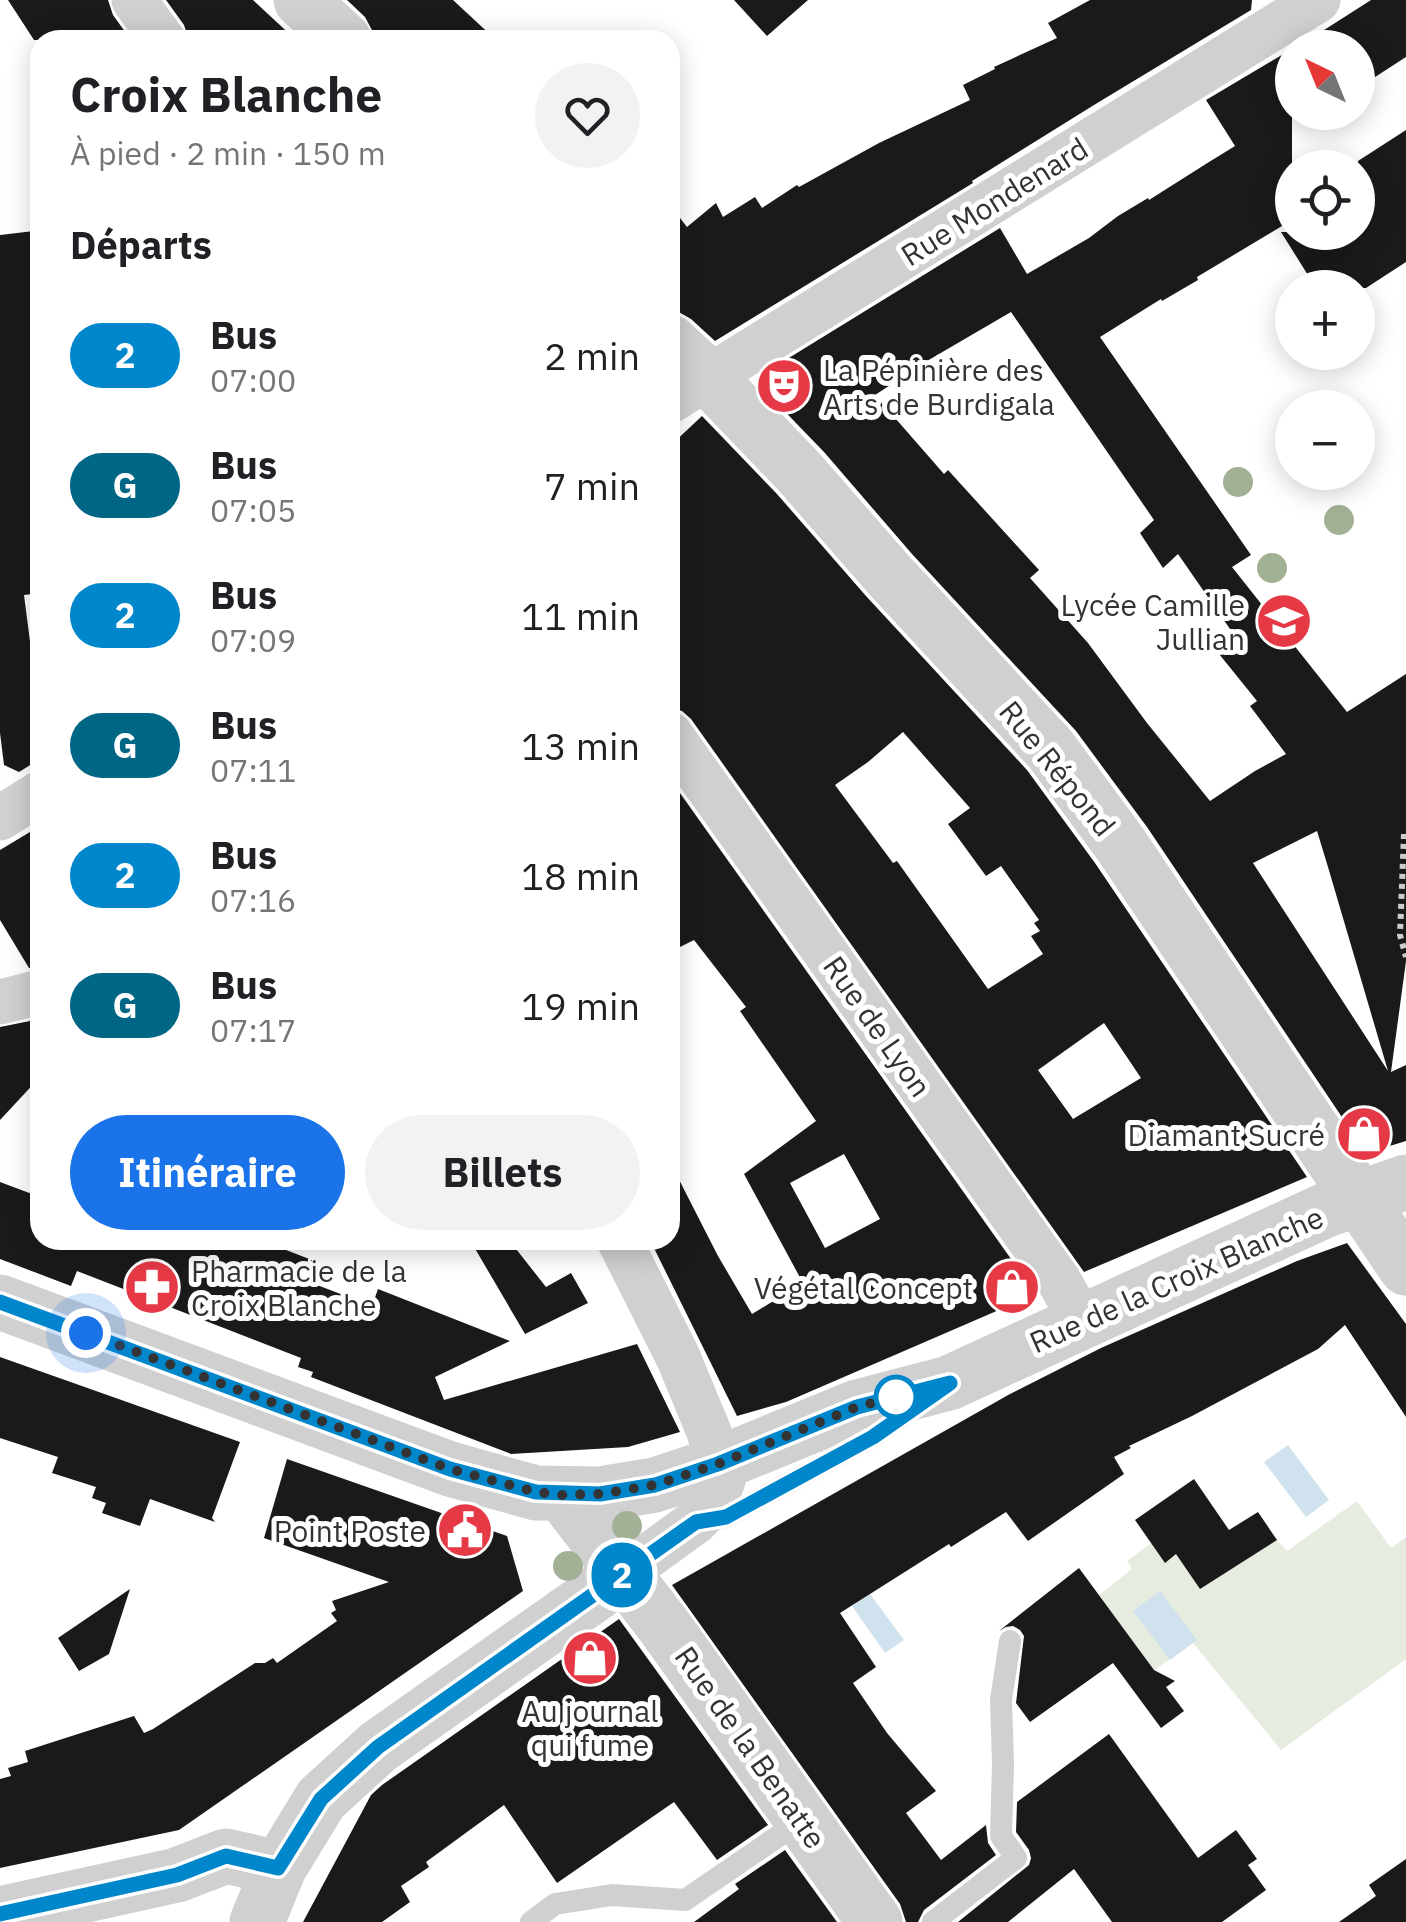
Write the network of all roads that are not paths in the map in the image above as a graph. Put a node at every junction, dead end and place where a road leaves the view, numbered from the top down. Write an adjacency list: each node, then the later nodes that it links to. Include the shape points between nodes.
1 (134, 0): 4 (street)
2 (301, 0): 5 (street)
3 (1301, 4): 6 (street, Rue Mondenard)
4 (156, 30)
5 (333, 30)
6 (680, 384): 12 (street, Rue Répond, via 800,473 1050,750)
7 (680, 748): 16 (street, Rue de Lyon, via 1060,1280)
8 (30, 798): 9 (street)
9 (0, 818)
10 (30, 994): 11 (street)
11 (0, 1002)
12 (1382, 1190): 14 (street, Rue Répond); 16 (street, Rue de la Croix Blanche)
13 (624, 1250): 18 (street, via 678,1357)
14 (1406, 1268)
15 (0, 1302): 19 (street, Rue de la Croix Blanche, via 450,1469)
16 (1082, 1322): 17 (street, Rue de la Croix Blanche)
17 (950, 1383): 18 (street, Rue de la Croix Blanche, via 857,1407); 20 (lane, Rue de la Croix Blanche, via 857,1446 726,1517)
18 (718, 1464): 19 (street, Rue de la Croix Blanche, via 645,1488); 20 (street, via 724,1482)
19 (539, 1491): 21 (street, Rue de la Benatte)
20 (696, 1522): 21 (street, Rue de la Croix Blanche)
21 (626, 1573): 23 (street, Rue de la Benatte); 24 (street, via 378,1747 321,1799)
22 (1010, 1641): 29 (lane, via 1001,1700 1001,1836 1016,1858)
23 (802, 1820): 27 (lane, via 685,1900 612,1894 555,1904); 28 (street, Rue de la Benatte)
24 (278, 1868): 25 (street, via 226,1856 177,1875); 26 (street)
25 (0, 1914)
26 (256, 1922)
27 (531, 1922)
28 (874, 1922)
29 (933, 1922)

